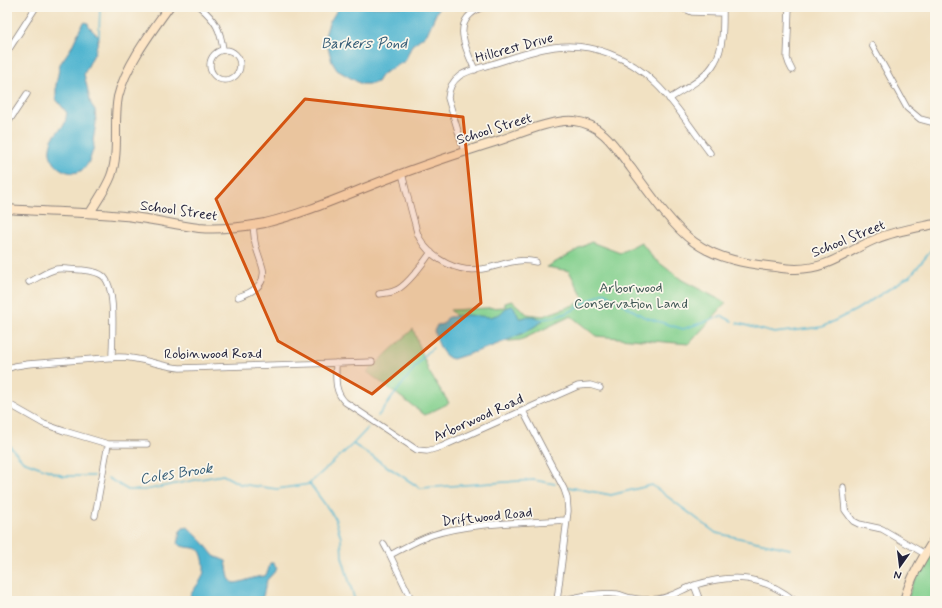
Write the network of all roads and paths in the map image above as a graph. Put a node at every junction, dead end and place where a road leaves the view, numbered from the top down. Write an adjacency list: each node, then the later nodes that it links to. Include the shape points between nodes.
1 (36, 7): 10 (street)
2 (169, 7): 21 (street, via 140,51 121,88 111,175)
3 (200, 7): 9 (street, via 218,27)
4 (483, 7): 11 (street, via 470,15 462,29 464,44)
5 (680, 7): 7 (street, via 692,12)
6 (789, 7): 12 (street, via 787,58)
7 (723, 10): 14 (street, via 716,61 703,76)
8 (872, 45): 15 (street, via 907,108 920,119)
9 (223, 49): 9 (street, via 210,60 210,70 214,76 226,80 237,75 240,63 234,52)
10 (7, 52)
11 (476, 70): 14 (street, Hillcrest Drive, via 552,47 589,48 633,65 653,81); 17 (street, Hillcrest Drive, via 455,79 449,91 449,102)
12 (792, 70)
13 (27, 94): 16 (street)
14 (669, 99): 18 (street, Hillcrest Drive)
15 (935, 123)
16 (7, 124)
17 (464, 151): 19 (street, School Street); 22 (street, School Street, via 561,122 574,121 588,125 612,141 685,235 711,252 756,265 794,269 819,266 882,236)
18 (710, 153)
19 (402, 174): 23 (street, School Street, via 316,206); 24 (street, via 419,237)
20 (7, 209): 21 (street, School Street)
21 (90, 213): 23 (street, School Street, via 208,228 228,229)
22 (935, 224)
23 (253, 225): 28 (street, via 255,245 263,274 255,290)
24 (431, 252): 25 (street, via 442,261 470,270 488,269 515,260); 27 (street, via 400,288)
25 (536, 262)
26 (29, 282): 29 (street, via 48,272 62,269 98,273 104,277 112,300)
27 (379, 294)
28 (238, 297)
29 (112, 358): 31 (street, Robinwood Road, via 128,357 180,368); 32 (street, Robinwood Road, via 28,364)
30 (372, 362): 31 (street, Robinwood Road)
31 (336, 363): 35 (street, Arborwood Road, via 337,389 342,399 417,450 437,449)
32 (7, 370)
33 (600, 388): 35 (street, Arborwood Road, via 590,385 578,386)
34 (7, 403): 36 (street, via 44,424)
35 (523, 410): 40 (street, via 566,493)
36 (108, 444): 37 (street); 39 (street)
37 (147, 444)
38 (843, 487): 43 (street, via 845,510 853,521 882,529)
39 (95, 516)
40 (567, 520): 44 (street, Driftwood Road, via 478,526 446,531 422,539); 48 (street)
41 (935, 538): 43 (street)
42 (384, 544): 44 (street)
43 (925, 554): 51 (street, via 912,578)
44 (390, 555): 47 (street)
45 (694, 585): 46 (street, via 659,599); 49 (street); 50 (street, via 742,578 774,587)
46 (626, 599): 48 (street, via 618,594 607,594)
47 (412, 601)
48 (558, 601)
49 (700, 601)
50 (795, 601)
51 (904, 601)

